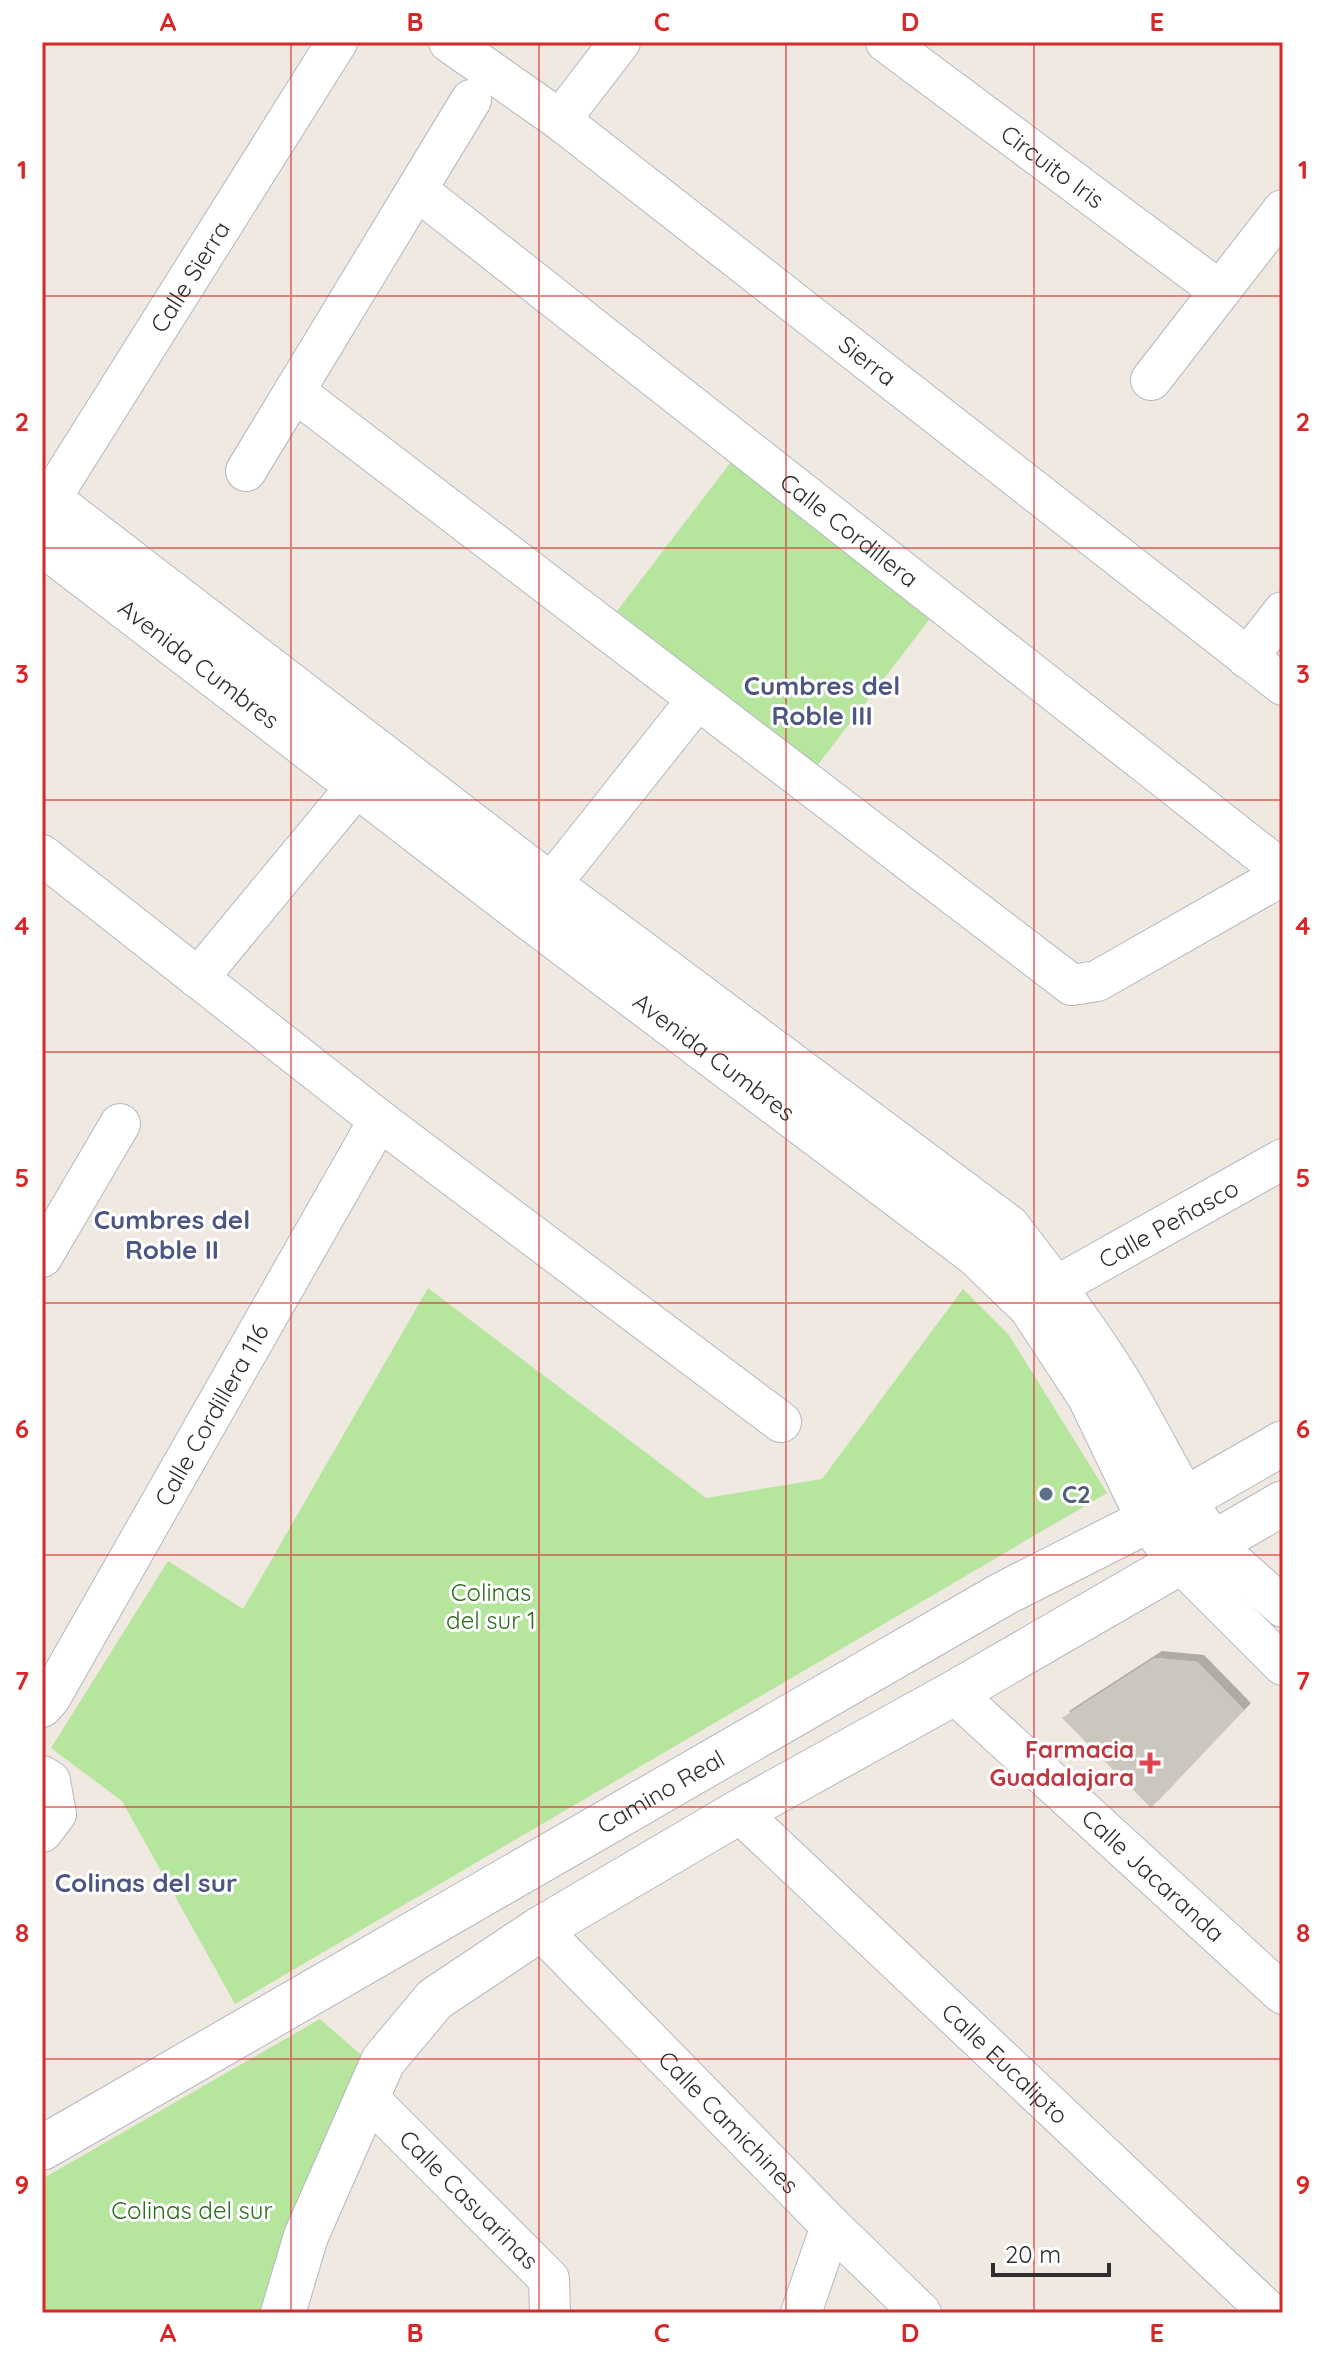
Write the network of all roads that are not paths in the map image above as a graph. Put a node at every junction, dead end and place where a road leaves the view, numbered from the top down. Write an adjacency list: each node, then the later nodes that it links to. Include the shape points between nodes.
1 (337, 42): 13 (street, Calle Sierra)
2 (449, 42): 6 (street, Sierra)
3 (620, 42): 6 (street)
4 (886, 42): 9 (street, Circuito Iris)
5 (471, 100): 7 (street)
6 (560, 120): 16 (street, Sierra)
7 (417, 190): 11 (street); 21 (street, Calle Cordillera)
8 (1283, 210): 9 (street)
9 (1220, 291): 10 (street)
10 (1151, 380)
11 (294, 391): 12 (street); 18 (street, Calle Cordillera)
12 (246, 471)
13 (45, 502): 22 (street, Avenida Cumbres)
14 (42, 543): 19 (street, Avenida Cumbres)
15 (1283, 612): 16 (street)
16 (1247, 658): 17 (street, Sierra)
17 (1283, 685)
18 (697, 700): 21 (street, Calle Cordillera, via 1072,985 1097,981); 22 (street)
19 (357, 786): 22 (street, Avenida Cumbres); 23 (street)
20 (42, 855): 23 (street)
21 (1283, 873)
22 (540, 901): 28 (street, Avenida Cumbres, via 1008,1227); 32 (street, Avenida Cumbres, via 976,1254 1031,1307)
23 (198, 978): 24 (street)
24 (379, 1120): 29 (street); 37 (street, Calle Cordillera 116)
25 (120, 1124): 27 (street)
26 (1283, 1159): 28 (street, Calle Peñasco)
27 (42, 1257)
28 (1055, 1287): 32 (street, Avenida Cumbres, via 1116,1379)
29 (781, 1422)
30 (1283, 1443): 32 (street, Camino Real)
31 (1283, 1503): 33 (street)
32 (1166, 1510): 33 (street, Avenida Cumbres); 44 (street, Camino Real, via 1003,1594)
33 (1196, 1553): 34 (street, Avenida Cumbres); 35 (street, Avenida Cumbres); 36 (street)
34 (1283, 1607)
35 (1283, 1665)
36 (954, 1693): 39 (street); 42 (street, Calle Jacaranda)
37 (42, 1707)
38 (42, 1776): 40 (street, via 50,1781 56,1814)
39 (739, 1812): 41 (street); 50 (street, Calle Eucalipto)
40 (42, 1832)
41 (540, 1929): 43 (street, via 435,1999 383,2061); 45 (street, Calle Camichines)
42 (1283, 1994)
43 (366, 2096): 46 (street, via 306,2236); 47 (street, Calle Casuarinas, via 549,2279)
44 (42, 2148)
45 (831, 2226): 48 (street); 49 (street, Calle Camichines)
46 (283, 2313)
47 (550, 2313)
48 (801, 2313)
49 (921, 2313)
50 (1270, 2313)

